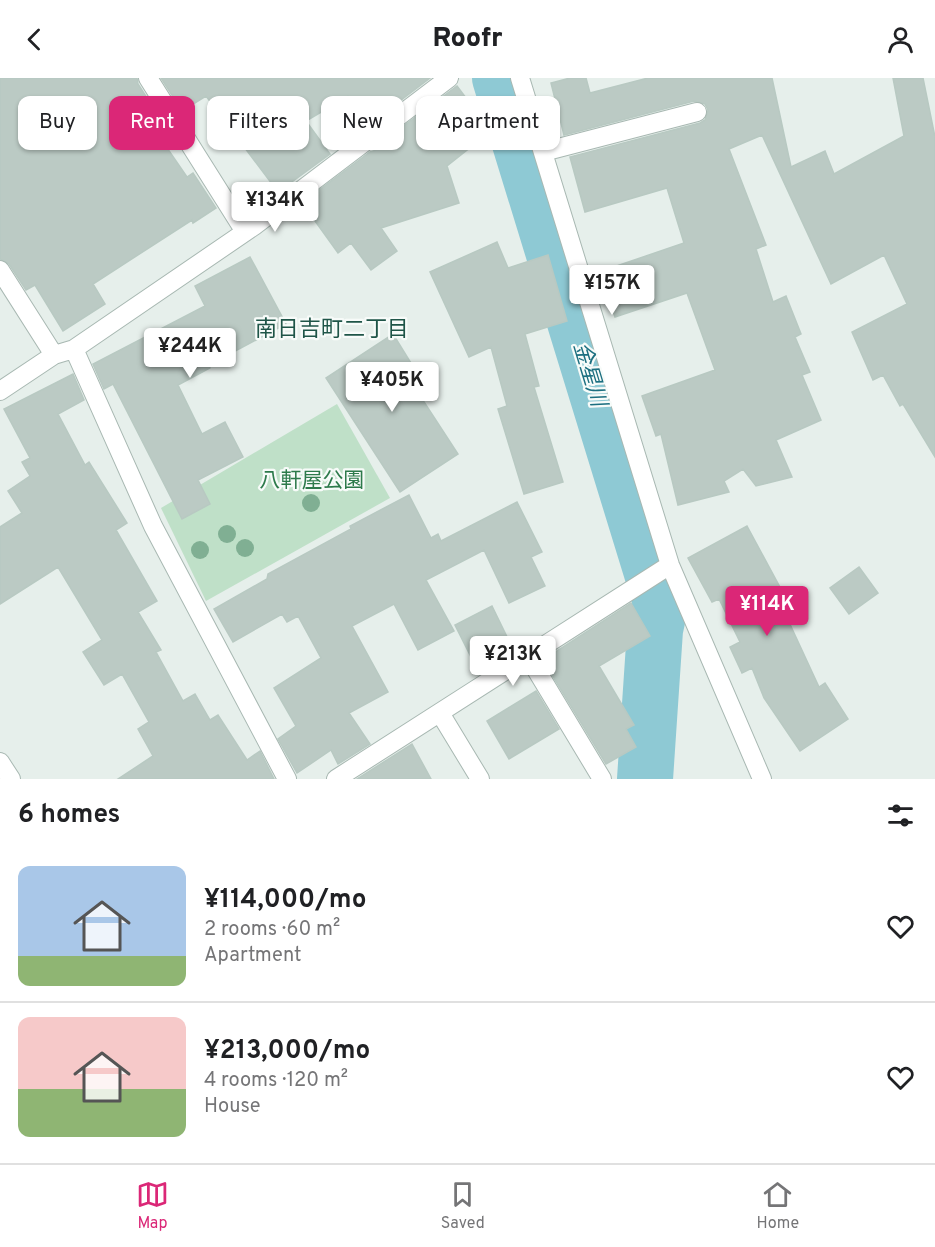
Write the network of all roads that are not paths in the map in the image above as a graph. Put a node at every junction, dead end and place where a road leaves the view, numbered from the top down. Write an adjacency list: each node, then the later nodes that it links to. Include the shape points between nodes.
1 (148, 78): 6 (street)
2 (449, 78): 6 (street)
3 (520, 78): 5 (street)
4 (697, 112): 5 (street)
5 (543, 152): 11 (street)
6 (245, 232): 8 (street)
7 (0, 270): 9 (street)
8 (74, 349): 9 (street); 16 (street, via 153,526)
9 (54, 355): 10 (street)
10 (0, 391)
11 (670, 565): 12 (street); 20 (street)
12 (528, 656): 13 (street); 19 (street)
13 (440, 712): 17 (street); 18 (street)
14 (0, 762): 15 (street)
15 (11, 779)
16 (286, 779)
17 (336, 779)
18 (480, 779)
19 (602, 779)
20 (762, 779)

